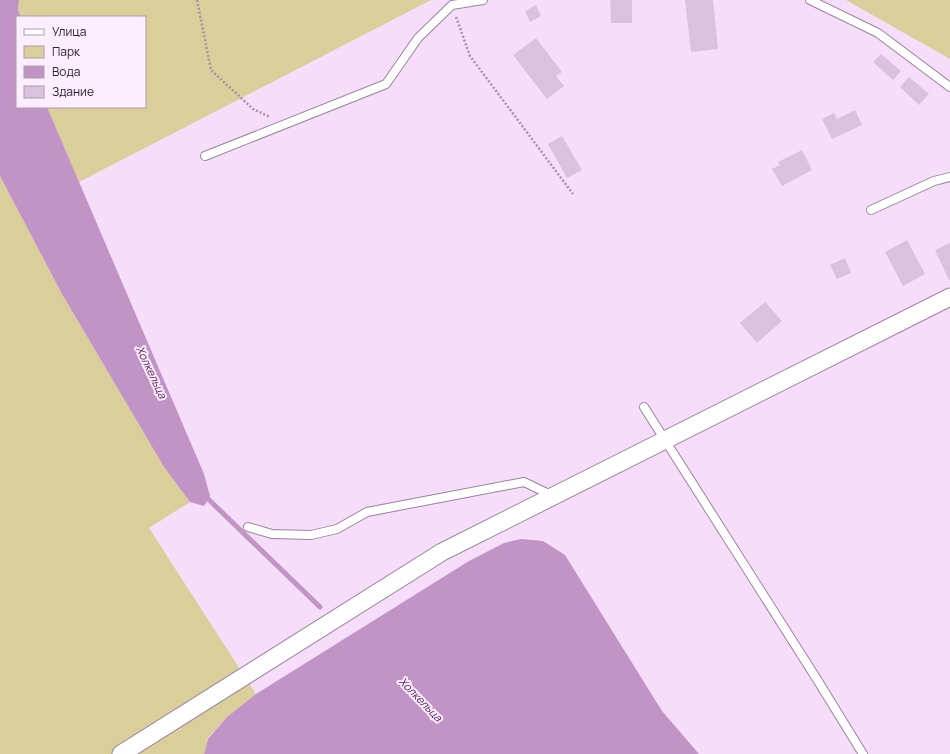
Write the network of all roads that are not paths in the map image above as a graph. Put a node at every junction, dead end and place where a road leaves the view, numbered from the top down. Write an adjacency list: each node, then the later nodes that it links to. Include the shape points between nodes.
1 (483, 0): 4 (lane, via 452,6 418,38 386,84)
2 (810, 0): 3 (lane, via 878,33)
3 (950, 87)
4 (205, 156)
5 (950, 177): 6 (lane, via 934,181)
6 (872, 210)
7 (950, 298): 9 (street)
8 (644, 407): 9 (lane)
9 (665, 440): 10 (street); 13 (lane)
10 (554, 496): 11 (lane, via 524,482 367,512 337,529 311,535 272,534); 12 (street, via 442,552)
11 (248, 527)
12 (121, 754)
13 (863, 754)

